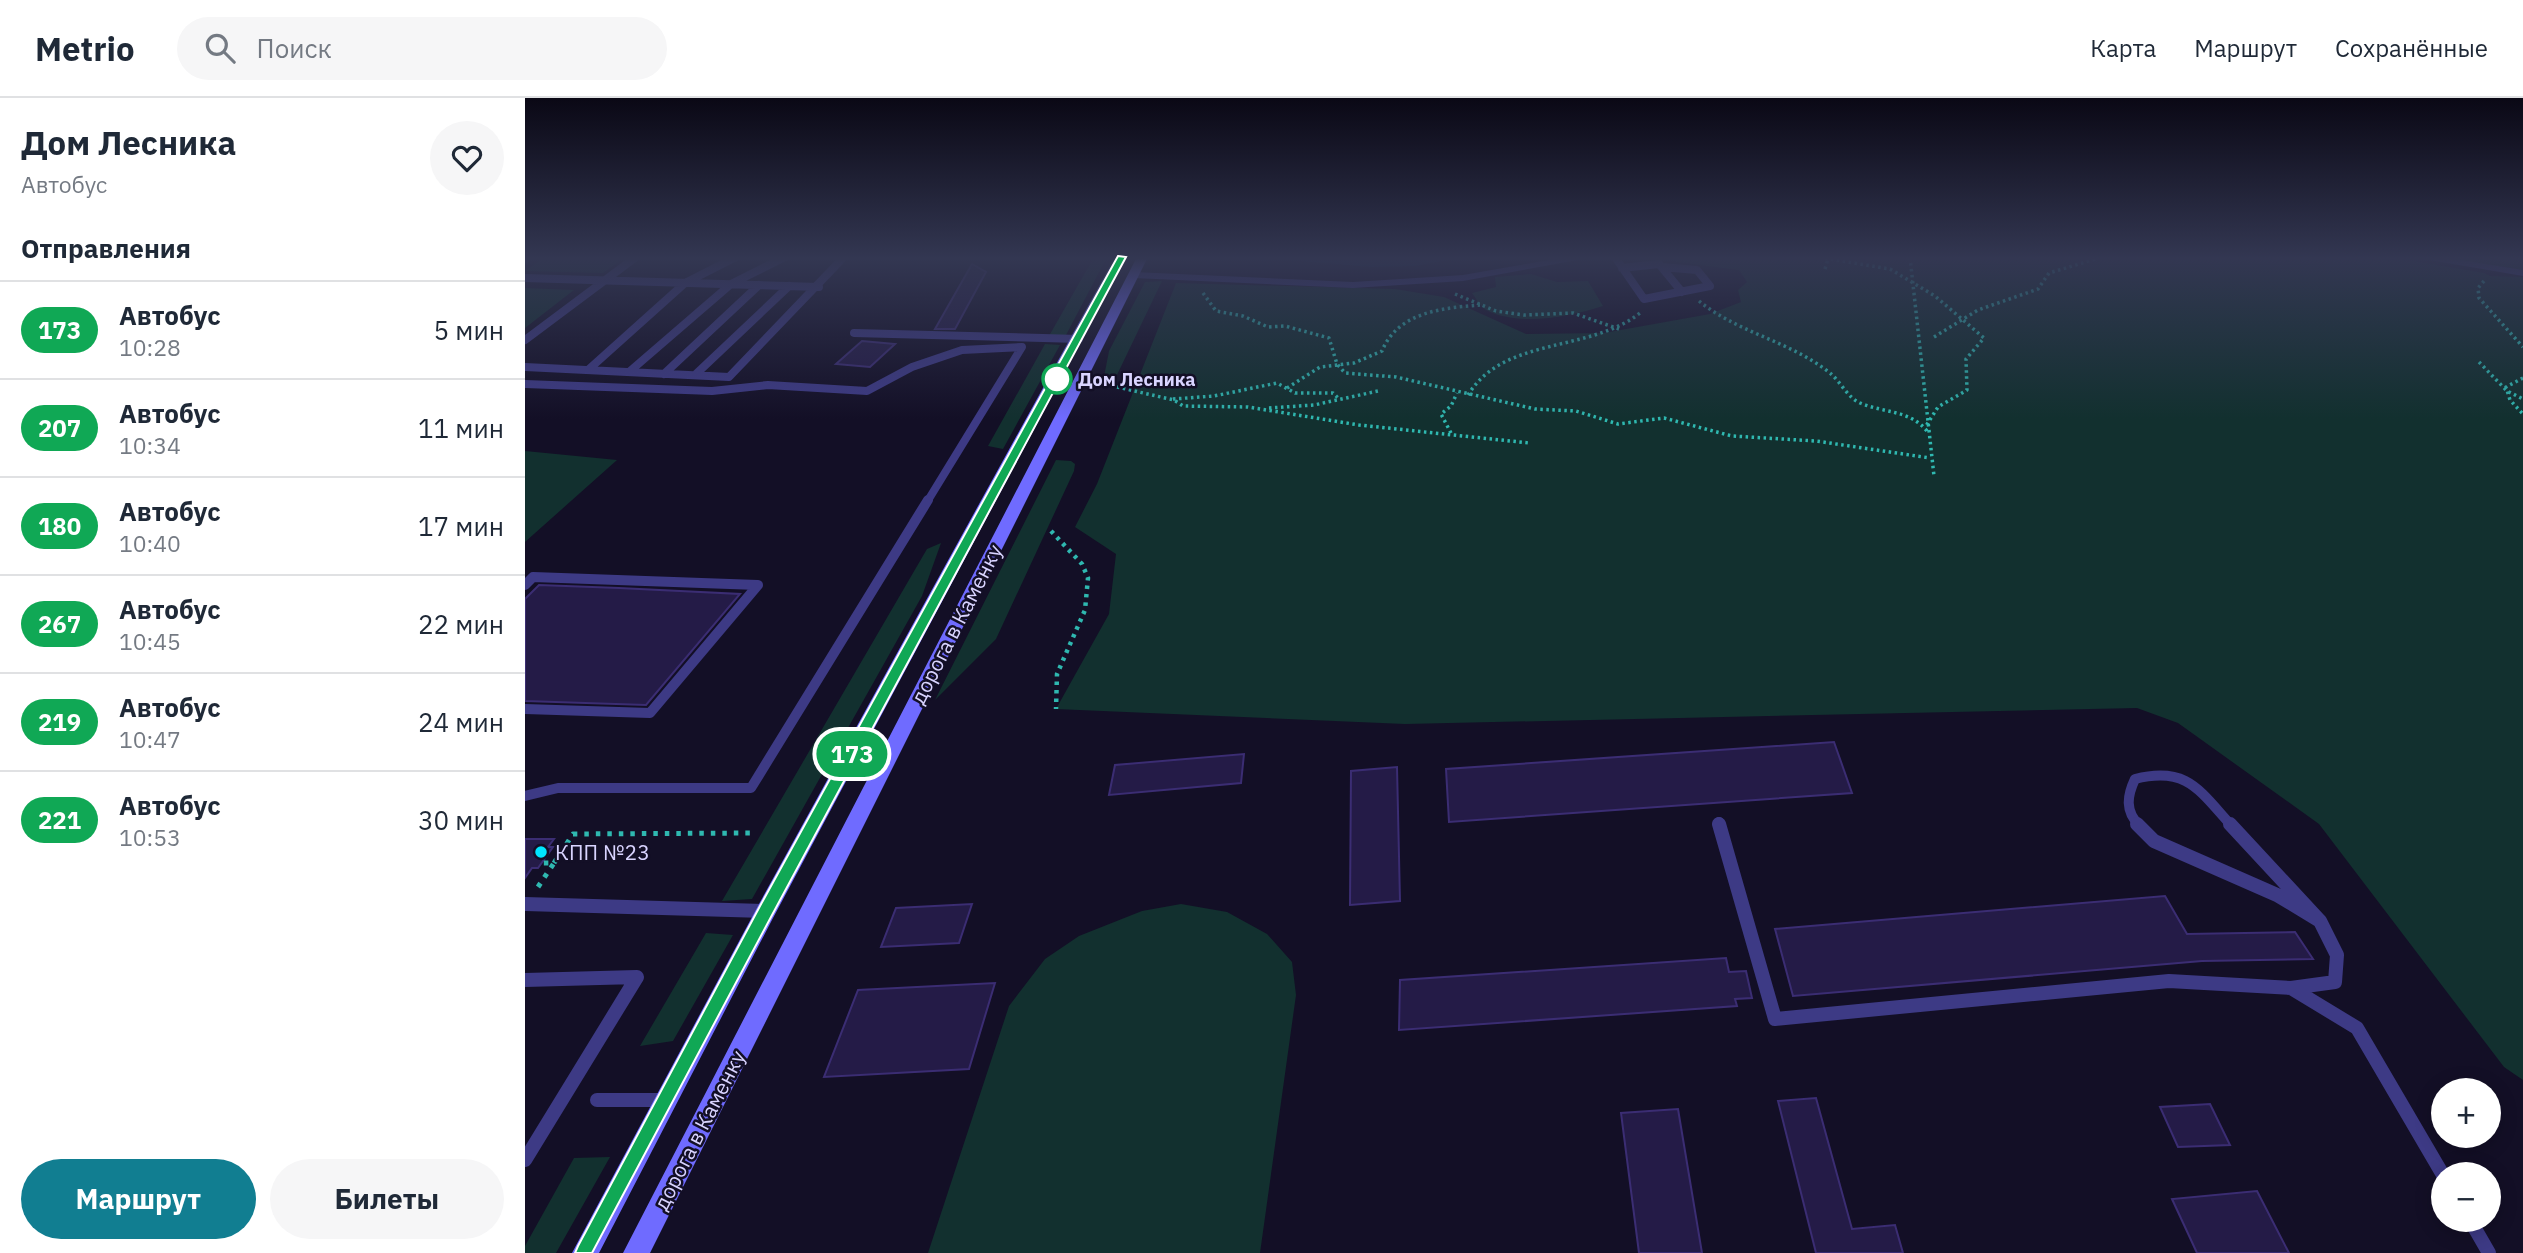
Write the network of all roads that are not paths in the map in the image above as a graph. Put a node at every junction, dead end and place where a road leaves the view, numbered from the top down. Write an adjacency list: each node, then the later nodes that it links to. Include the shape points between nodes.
1 (564, 311): 11 (lane)
2 (654, 311): 13 (lane)
3 (700, 311): 14 (lane)
4 (731, 311): 15 (lane)
5 (763, 311): 16 (lane)
6 (795, 311): 16 (lane, via 729,377)
7 (1093, 311): 10 (main road, дорога в Каменку)
8 (1116, 311): 33 (main road, дорога в Каменку)
9 (853, 333): 10 (lane)
10 (1079, 339): 23 (main road, дорога в Каменку)
11 (525, 340)
12 (525, 367): 13 (lane)
13 (588, 370): 14 (lane)
14 (629, 372): 15 (lane)
15 (664, 374): 16 (lane)
16 (695, 375)
17 (525, 384): 20 (lane, via 712,391 768,385 867,391 912,367 962,350 1022,347 751,788 558,788)
18 (525, 585): 19 (lane, via 533,577 758,585 650,713)
19 (525, 709)
20 (525, 796)
21 (1719, 822): 26 (lane, via 1775,1019 2169,981)
22 (526, 904): 23 (lane)
23 (765, 911): 28 (main road, дорога в Каменку)
24 (2320, 921): 24 (lane, via 2277,895 2154,841 2132,818 2127,795 2135,779 2161,773 2192,783); 26 (lane, via 2337,955 2335,982)
25 (525, 980): 29 (lane, via 637,977)
26 (2291, 988): 30 (lane, via 2357,1028)
27 (597, 1100): 28 (lane)
28 (666, 1100): 32 (main road, дорога в Каменку)
29 (525, 1160)
30 (2435, 1162)
31 (2477, 1232): 34 (lane)
32 (585, 1253)
33 (636, 1253)
34 (2489, 1253)

